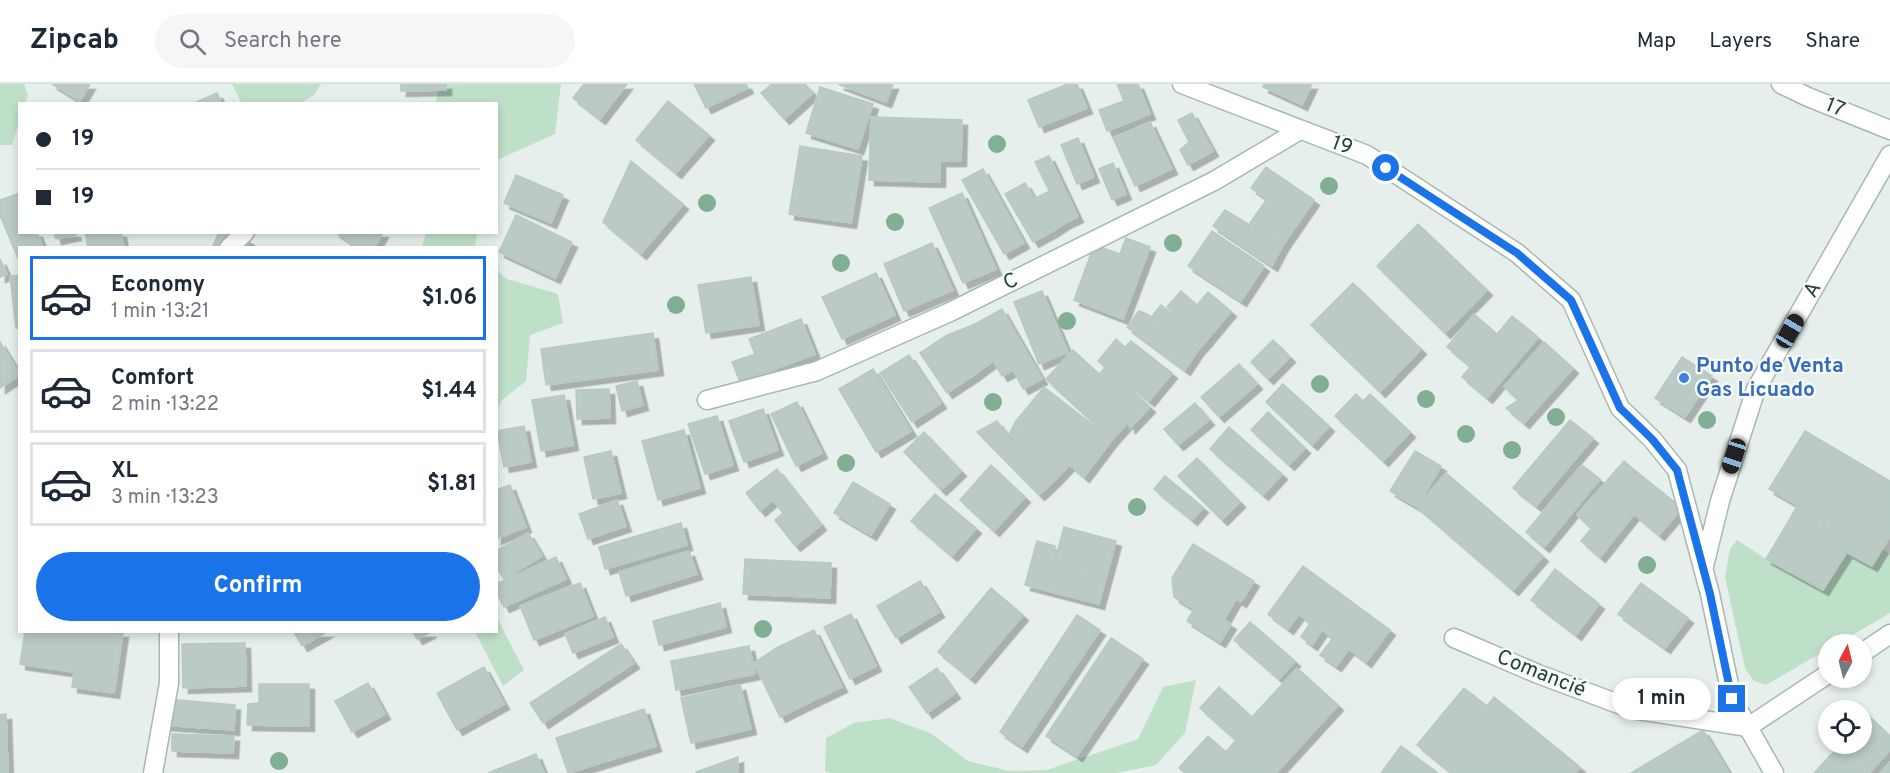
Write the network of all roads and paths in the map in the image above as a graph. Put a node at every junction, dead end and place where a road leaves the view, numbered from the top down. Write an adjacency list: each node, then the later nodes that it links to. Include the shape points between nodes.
1 (1182, 84): 3 (street, 19)
2 (1781, 84): 4 (street, 17)
3 (1300, 130): 8 (street, C, via 1214,181 950,312 818,371); 9 (street, 19, via 1367,155 1517,253 1571,300 1620,408 1677,470)
4 (1890, 130)
5 (1890, 155): 9 (street, A, via 1756,389 1720,501)
6 (243, 234): 7 (street)
7 (231, 246)
8 (707, 400)
9 (1704, 567): 15 (street, 19, via 1732,699)
10 (169, 633): 16 (street, via 169,683)
11 (1890, 634): 13 (street)
12 (1454, 638): 15 (street, Comancié, via 1632,709)
13 (1872, 646)
14 (1818, 681): 15 (street)
15 (1748, 727): 17 (street, 19)
16 (153, 773)
17 (1774, 773)

